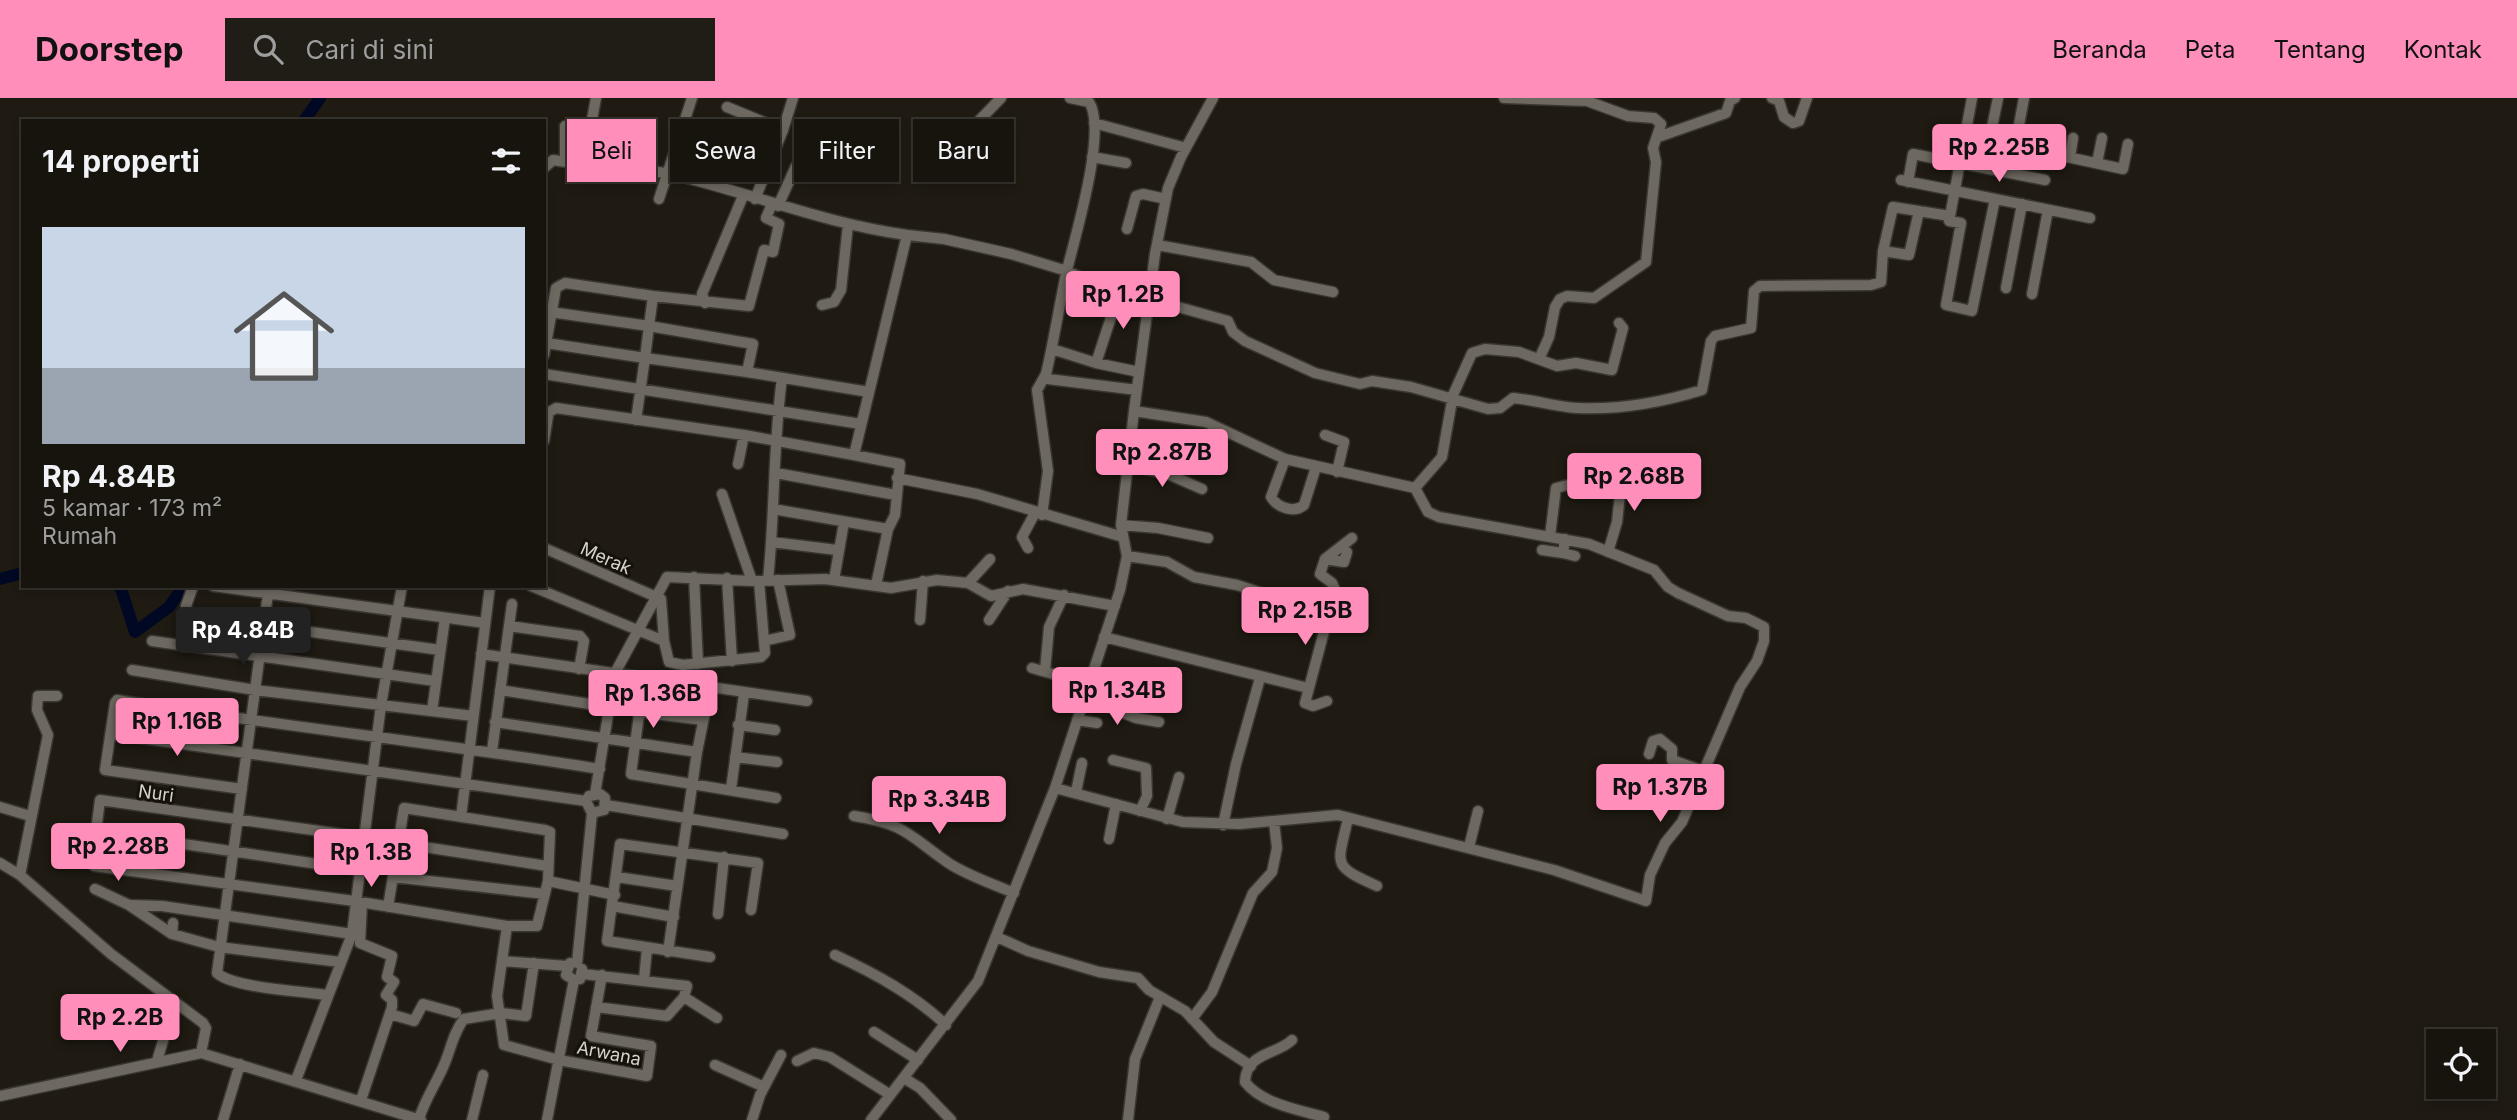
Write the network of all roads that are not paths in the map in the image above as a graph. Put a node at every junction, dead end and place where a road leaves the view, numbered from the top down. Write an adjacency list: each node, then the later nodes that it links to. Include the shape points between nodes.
1 (596, 98): 15 (street)
2 (692, 98): 40 (street)
3 (793, 98): 19 (street)
4 (1001, 98): 16 (street)
5 (1070, 98): 17 (street, via 1089,102)
6 (1213, 98): 29 (street)
7 (1504, 98): 22 (street, via 1587,102 1628,116 1654,118 1661,124)
8 (1735, 98): 22 (street, via 1726,114)
9 (1772, 98): 10 (street, via 1793,123 1799,121)
10 (1807, 98)
11 (1972, 98): 23 (street)
12 (1998, 98): 26 (street)
13 (2024, 98): 28 (street)
14 (727, 107): 19 (street)
15 (592, 119)
16 (981, 119)
17 (1094, 123): 29 (street); 31 (street)
18 (565, 126): 33 (street)
19 (783, 130): 45 (street)
20 (1941, 132): 23 (street)
21 (2047, 135): 30 (street)
22 (1658, 137): 73 (street, via 1653,148 1656,162 1646,262 1594,298 1560,299)
23 (1965, 137): 26 (street); 35 (street)
24 (2073, 138): 32 (street)
25 (2102, 138): 36 (street)
26 (1989, 142): 28 (street)
27 (2128, 144): 36 (street, via 2123,169)
28 (2015, 146): 30 (street)
29 (1186, 148): 46 (street)
30 (2043, 152): 32 (street)
31 (1092, 157): 34 (street); 59 (street)
32 (2070, 158): 36 (street)
33 (565, 162): 37 (street, via 553,160)
34 (1126, 163)
35 (1960, 163): 41 (street); 42 (street); 42 (street, via 1913,154 1904,181)
36 (2097, 163)
37 (546, 166)
38 (794, 170): 49 (street)
39 (656, 172): 40 (street)
40 (666, 173): 43 (street); 44 (street)
41 (2045, 180)
42 (1955, 191): 47 (street); 52 (street)
43 (743, 196): 45 (street); 66 (street, via 702,294)
44 (659, 199)
45 (755, 199): 49 (street)
46 (1166, 199): 55 (street, via 1136,196); 57 (street)
47 (1995, 199): 48 (street); 52 (street, via 1972,311 1945,306 1961,223 1949,221)
48 (2022, 204): 50 (street); 60 (street)
49 (775, 205): 54 (street); 66 (street, via 766,218 779,224 773,252 764,250 749,306)
50 (2048, 210): 53 (street); 63 (street)
51 (1919, 211): 52 (street); 58 (street, via 1892,208); 58 (street, via 1909,255)
52 (1950, 216)
53 (2090, 218)
54 (848, 225): 56 (street); 67 (street, via 841,290 834,302)
55 (1127, 229)
56 (908, 236): 59 (street, via 944,239); 83 (street)
57 (1157, 245): 62 (street, via 1251,262 1274,280); 65 (street)
58 (1883, 251): 84 (street, via 1881,282 1875,284 1772,284 1754,291 1751,328 1715,336 1711,341 1702,390 1623,406 1580,408 1513,398 1500,408 1488,409)
59 (1067, 271): 61 (street); 72 (street)
60 (2006, 288)
61 (1120, 290): 65 (street); 75 (street)
62 (1334, 292)
63 (2032, 293)
64 (653, 296): 66 (street); 68 (street, via 565,283 556,288); 70 (street)
65 (1149, 298): 77 (street); 84 (street, via 1228,321 1245,341 1315,373 1360,384 1371,381 1410,387)
66 (705, 303)
67 (822, 305)
68 (550, 312): 70 (street); 71 (street)
69 (1619, 323): 73 (street, via 1623,328 1612,370 1576,363 1557,366)
70 (649, 326): 74 (street); 76 (street, via 753,344)
71 (546, 343): 74 (street)
72 (1052, 349): 75 (street); 79 (street)
73 (1540, 357): 84 (street, via 1477,350 1467,360)
74 (645, 358): 76 (street); 81 (street)
75 (1096, 363): 77 (street)
76 (747, 372): 80 (street)
77 (1139, 372): 82 (street)
78 (546, 374): 81 (street)
79 (1046, 374): 82 (street, via 1061,383); 108 (street, via 1037,390 1048,471)
80 (782, 378): 83 (street); 85 (street)
81 (640, 388): 85 (street); 88 (street)
82 (1137, 390): 86 (street)
83 (869, 392): 89 (street)
84 (1452, 399): 103 (street, via 1442,457)
85 (778, 409): 89 (street); 92 (street)
86 (1134, 411): 94 (street, via 1206,422); 96 (street)
87 (546, 416): 88 (street, via 556,408)
88 (636, 420): 90 (street)
89 (861, 424): 93 (street)
90 (744, 435): 92 (street); 95 (street)
91 (1325, 435): 100 (street, via 1343,442)
92 (774, 440): 93 (street); 101 (street)
93 (854, 455): 102 (street, via 900,464)
94 (1285, 459): 98 (street); 98 (street, via 1271,497 1278,505 1296,509 1304,505)
95 (738, 464)
96 (1128, 465): 104 (street); 110 (street)
97 (1583, 466): 112 (street, via 1576,483 1556,488)
98 (1316, 467): 100 (street)
99 (1623, 467): 123 (street, via 1617,522)
100 (1337, 472): 103 (street)
101 (776, 473): 106 (street); 107 (street)
102 (897, 478): 106 (street); 108 (street, via 977,494)
103 (1415, 488): 112 (street, via 1428,512 1438,517)
104 (1202, 489)
105 (722, 495): 131 (street)
106 (896, 495): 111 (street, via 895,515)
107 (773, 509): 109 (street); 117 (street)
108 (1038, 514): 113 (street); 118 (street, via 1022,537)
109 (844, 522): 111 (street); 121 (street)
110 (1121, 525): 113 (street); 114 (street)
111 (888, 528): 135 (street)
112 (1550, 536): 116 (street)
113 (1123, 537): 125 (street)
114 (1208, 538)
115 (1352, 538): 128 (street)
116 (1565, 539): 123 (street); 124 (street)
117 (772, 542): 121 (street); 131 (street)
118 (1028, 548)
119 (546, 549): 144 (street, Merak)
120 (1542, 550): 124 (street)
121 (837, 551): 132 (street)
122 (1347, 552): 128 (street, via 1344,562)
123 (1608, 552): 216 (street, via 1654,570 1678,593 1764,627 1761,652 1740,687)
124 (1563, 553): 126 (street)
125 (1127, 556): 146 (street); 148 (street, via 1167,562 1194,577 1237,585)
126 (1575, 556)
127 (990, 559): 134 (street)
128 (1325, 559): 148 (street, via 1320,574 1335,590)
129 (694, 577): 130 (street); 144 (street, via 667,577); 166 (street)
130 (727, 578): 131 (street); 165 (street)
131 (764, 580): 132 (street); 160 (street); 160 (street, via 791,632 786,638)
132 (834, 580): 135 (street)
133 (923, 581): 134 (street); 135 (street, via 891,589); 150 (street)
134 (968, 583): 142 (street, via 991,596)
135 (876, 585)
136 (192, 588): 154 (street, via 187,614)
137 (235, 588): 141 (street)
138 (402, 588): 147 (street)
139 (490, 588): 152 (street)
140 (536, 588): 155 (street)
141 (268, 591): 147 (street); 154 (street)
142 (1008, 591): 143 (street); 151 (street)
143 (1064, 595): 146 (street); 170 (street, via 1049,627)
144 (654, 597): 155 (street); 158 (street, via 663,601)
145 (512, 604): 153 (street)
146 (1115, 607): 156 (street)
147 (398, 612): 149 (street); 159 (street)
148 (1330, 615): 180 (street)
149 (445, 618): 152 (street); 161 (street)
150 (920, 620)
151 (989, 620)
152 (485, 623): 162 (street)
153 (509, 626): 164 (street); 168 (street, via 580,636 584,641)
154 (264, 627): 159 (street); 163 (street)
155 (636, 632): 158 (street); 172 (street)
156 (1104, 637): 171 (street); 175 (street)
157 (152, 641): 163 (street)
158 (664, 641): 166 (street, via 669,662)
159 (393, 642): 161 (street); 173 (street)
160 (764, 642): 165 (street, via 761,657)
161 (440, 650): 176 (street)
162 (481, 654): 164 (street); 192 (street)
163 (259, 658): 173 (street); 181 (street)
164 (504, 658): 168 (street); 182 (street)
165 (732, 662): 166 (street)
166 (698, 664)
167 (1032, 668): 170 (street)
168 (579, 669): 172 (street)
169 (132, 670): 181 (street)
170 (1045, 671): 177 (street)
171 (1092, 671): 177 (street); 178 (street)
172 (615, 673): 174 (street); 189 (street)
173 (387, 674): 176 (street); 188 (street)
174 (644, 678): 179 (street); 191 (street)
175 (1260, 678): 180 (street); 241 (street)
176 (435, 681): 190 (street)
177 (1088, 684): 185 (street)
178 (1128, 686)
179 (710, 688): 183 (street); 193 (street)
180 (1308, 688): 187 (street, via 1306,705)
181 (255, 690): 188 (street); 195 (street)
182 (500, 690): 189 (street); 196 (street)
183 (744, 694): 186 (street); 199 (street)
184 (57, 696): 233 (street, via 38,694 37,710 48,735)
185 (1084, 697): 194 (street); 197 (street)
186 (807, 701)
187 (1327, 701)
188 (381, 705): 190 (street); 203 (street)
189 (609, 707): 202 (street)
190 (432, 711): 192 (street)
191 (639, 712): 193 (street); 204 (street)
192 (473, 716): 205 (street)
193 (703, 720): 208 (street)
194 (1077, 720): 198 (street); 220 (street)
195 (251, 722): 201 (street, via 117,700); 203 (street); 207 (street)
196 (495, 722): 202 (street); 206 (street)
197 (1159, 722)
198 (1097, 723)
199 (738, 725): 200 (street); 210 (street)
200 (775, 730)
201 (111, 733): 207 (street); 221 (street, via 107,771)
202 (604, 737): 204 (street); 214 (street)
203 (377, 738): 205 (street); 215 (street)
204 (634, 742): 208 (street); 219 (street, via 631,774)
205 (469, 747): 206 (street); 218 (street)
206 (492, 751): 214 (street)
207 (247, 752): 215 (street); 221 (street)
208 (697, 752): 219 (street)
209 (1649, 754): 216 (street, via 1653,741 1660,739 1672,749 1672,760)
210 (735, 757): 212 (street); 222 (street)
211 (1113, 760): 230 (street, via 1146,768 1147,796)
212 (777, 762)
213 (1082, 763): 223 (street)
214 (600, 769): 224 (street)
215 (373, 770): 218 (street); 244 (street)
216 (1703, 771): 247 (street, via 1682,822 1665,843 1650,875 1646,901)
217 (1179, 777): 238 (street)
218 (464, 783): 226 (street); 235 (street)
219 (693, 785): 222 (street); 236 (street)
220 (1055, 788): 223 (street); 263 (street)
221 (242, 789): 239 (street)
222 (731, 789): 225 (street)
223 (1076, 792): 227 (street)
224 (595, 794): 226 (street); 228 (street, via 605,798)
225 (776, 798)
226 (586, 801): 232 (street)
227 (1116, 804): 230 (street); 245 (street)
228 (607, 805): 232 (street, via 600,813); 236 (street)
229 (0, 807): 233 (street)
230 (1140, 811): 238 (street)
231 (1478, 811): 247 (street)
232 (592, 813): 261 (street)
233 (30, 816): 254 (street)
234 (854, 816): 263 (street, via 903,828 951,865)
235 (461, 817): 246 (street, via 404,808); 252 (street, via 550,832)
236 (688, 817): 243 (street); 249 (street)
237 (1348, 818): 240 (street, via 1330,815); 247 (street); 260 (street, via 1342,867)
238 (1167, 819): 241 (street)
239 (237, 820): 242 (street, Nuri, via 100,800); 244 (street); 248 (street)
240 (1274, 822): 241 (street); 298 (street, via 1277,848 1272,873 1253,893 1212,992)
241 (1223, 825)
242 (92, 832): 248 (street); 258 (street, via 85,858 92,865)
243 (783, 834)
244 (362, 837): 253 (street)
245 (1110, 839)
246 (398, 843): 252 (street); 255 (street)
247 (1469, 847)
248 (232, 852): 253 (street); 258 (street)
249 (682, 852): 250 (street); 256 (street, via 620,844); 259 (street)
250 (724, 857): 270 (street, via 758,863); 271 (street)
251 (0, 863): 254 (street)
252 (547, 866): 257 (street)
253 (358, 870): 266 (street)
254 (20, 875): 302 (street, via 111,954 198,1018 206,1028)
255 (393, 877): 264 (street); 269 (street)
256 (617, 877): 259 (street); 265 (street)
257 (548, 881): 261 (street); 264 (street)
258 (228, 883): 266 (street); 272 (street)
259 (677, 886): 273 (street)
260 (1377, 886)
261 (583, 888): 265 (street); 285 (street)
262 (95, 889): 267 (street)
263 (1014, 892): 276 (street)
264 (545, 894): 274 (street, via 537,926)
265 (615, 895): 268 (street)
266 (358, 902): 269 (street); 275 (street); 295 (street, via 360,943 391,956 387,977 394,982 386,995 392,1001)
267 (129, 905): 272 (street); 277 (street, via 172,929)
268 (612, 906): 273 (street); 278 (street, via 607,941)
269 (388, 907): 274 (street)
270 (751, 910)
271 (718, 914)
272 (223, 915): 275 (street); 277 (street)
273 (674, 917): 279 (street)
274 (507, 926): 282 (street)
275 (352, 934): 283 (street)
276 (997, 937): 290 (street, via 1099,972 1133,976); 299 (street, via 978,981)
277 (219, 947): 283 (street); 289 (street, via 217,973 222,978)
278 (648, 949): 279 (street); 288 (street)
279 (668, 952): 281 (street)
280 (835, 956): 299 (street, via 879,976 927,1007)
281 (710, 957)
282 (502, 961): 284 (street); 294 (street, via 497,996)
283 (340, 962): 289 (street)
284 (534, 963): 285 (street); 294 (street, via 526,1016)
285 (572, 965): 287 (street); 287 (street, via 566,975)
286 (602, 975): 287 (street); 288 (street); 292 (street, Arwana)
287 (578, 977): 304 (street)
288 (644, 979): 291 (street, via 687,986)
289 (326, 995): 313 (street)
290 (1160, 997): 298 (street); 326 (street, via 1135,1059)
291 (684, 998): 292 (street, via 667,1016); 297 (street)
292 (596, 1007): 304 (street, Arwana, via 592,1036 651,1046 650,1073 644,1077)
293 (456, 1013): 295 (street, via 423,1004 414,1021)
294 (501, 1013): 304 (street, via 504,1045); 320 (street, via 477,1015 461,1023 426,1096)
295 (390, 1014): 317 (street)
296 (170, 1017): 306 (street)
297 (717, 1018)
298 (1192, 1019): 310 (street, via 1202,1032)
299 (946, 1026): 305 (street)
300 (874, 1032): 305 (street)
301 (1292, 1040): 310 (street, via 1279,1051 1262,1054)
302 (201, 1053): 306 (street); 308 (street)
303 (781, 1055): 314 (street)
304 (559, 1060): 322 (street)
305 (918, 1060): 312 (street)
306 (157, 1061): 316 (street)
307 (797, 1061): 315 (street, via 814,1053 830,1057)
308 (240, 1064): 313 (street); 319 (street)
309 (715, 1065): 314 (street)
310 (1251, 1066): 318 (street, via 1245,1082 1259,1094)
311 (483, 1075): 321 (street)
312 (904, 1078): 315 (street); 325 (street)
313 (296, 1080): 317 (street)
314 (764, 1087): 323 (street)
315 (889, 1094): 324 (street)
316 (0, 1096)
317 (361, 1100): 320 (street)
318 (1324, 1117)
319 (223, 1120)
320 (420, 1120)
321 (472, 1120)
322 (547, 1120)
323 (752, 1120)
324 (872, 1120)
325 (951, 1120)
326 (1128, 1120)

